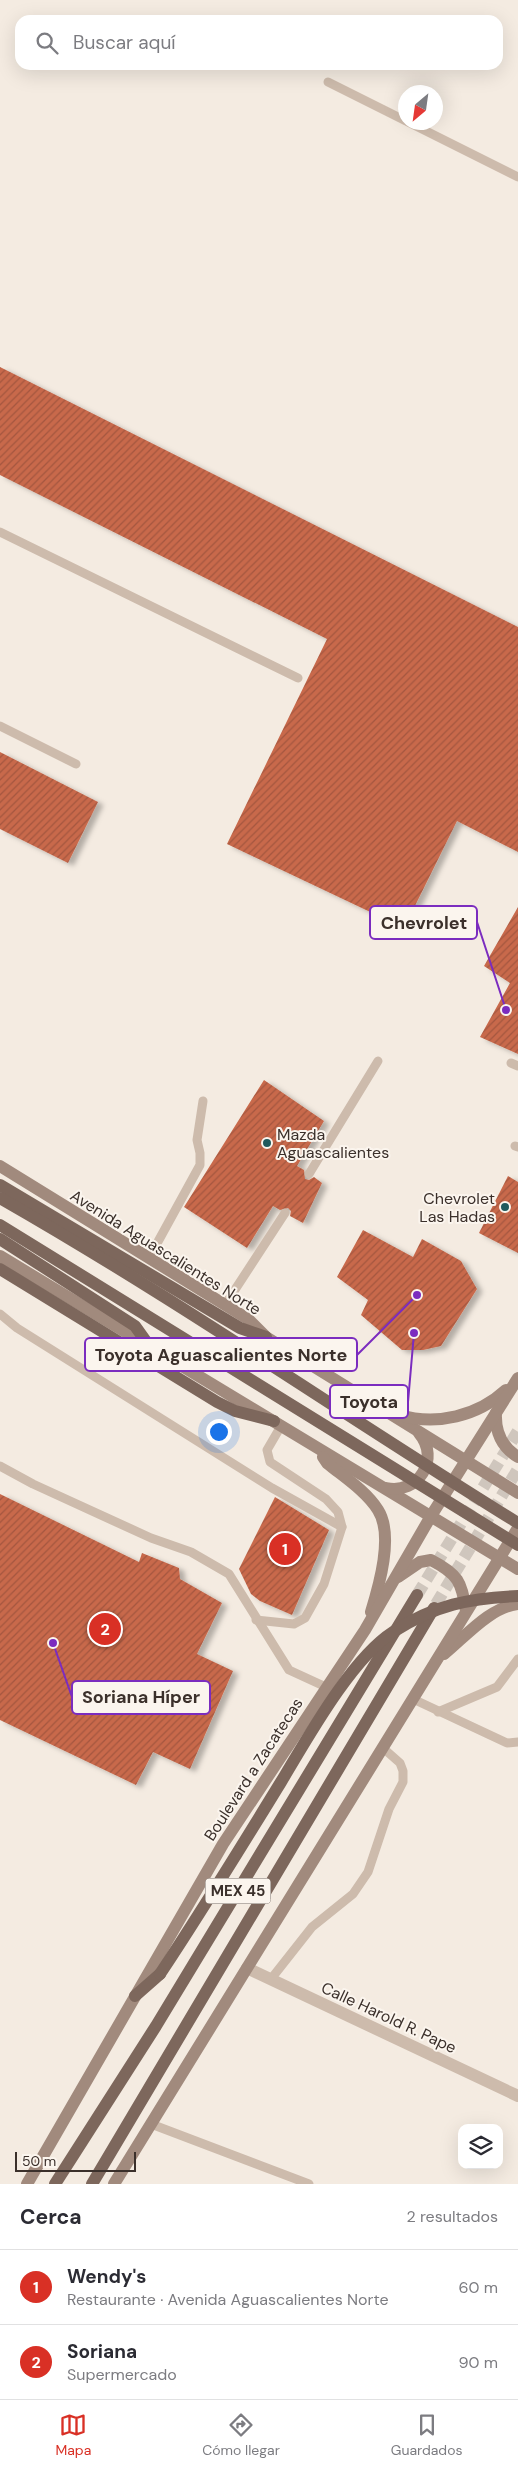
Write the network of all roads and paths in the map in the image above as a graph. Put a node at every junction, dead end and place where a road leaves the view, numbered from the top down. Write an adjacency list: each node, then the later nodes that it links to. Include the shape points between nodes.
1 (328, 82): 2 (lane)
2 (398, 117)
3 (423, 130): 4 (lane)
4 (518, 177)
5 (0, 532): 6 (lane)
6 (298, 678)
7 (0, 726): 8 (lane)
8 (76, 764)
9 (378, 1061): 12 (lane)
10 (203, 1101): 19 (lane, via 197,1140 200,1165)
11 (0, 1166): 19 (main road, Avenida Aguascalientes Norte)
12 (309, 1174)
13 (0, 1185): 23 (main road, via 240,1328)
14 (0, 1198): 37 (main road, bridge, via 238,1344)
15 (285, 1213): 21 (lane)
16 (0, 1225): 40 (main road, bridge)
17 (0, 1239): 24 (main road, via 135,1326)
18 (0, 1256): 24 (main road)
19 (149, 1258): 21 (main road, Avenida Aguascalientes Norte)
20 (0, 1269): 28 (main road, via 235,1411)
21 (225, 1305): 23 (main road, Avenida Aguascalientes Norte)
22 (0, 1314): 38 (lane, via 17,1328 272,1488)
23 (266, 1337): 26 (main road, Avenida Aguascalientes Norte)
24 (150, 1347): 28 (main road)
25 (518, 1377): 26 (main road, via 491,1402 464,1415 420,1419); 27 (main road, Boulevard a Zacatecas / MEX 45)
26 (384, 1408): 29 (main road, Avenida Aguascalientes Norte)
27 (496, 1413): 31 (main road, via 502,1442); 32 (main road, Boulevard a Zacatecas / MEX 45)
28 (277, 1423): 30 (main road); 38 (lane, via 267,1450 270,1462 326,1499 338,1512)
29 (411, 1426): 32 (main road, Avenida Aguascalientes Norte); 34 (main road, via 422,1436 428,1450 424,1472 413,1484 399,1489)
30 (317, 1449): 34 (main road); 50 (main road, via 327,1463 379,1511 387,1537)
31 (518, 1457)
32 (466, 1461): 35 (main road, Avenida Aguascalientes Norte); 36 (main road, Boulevard a Zacatecas / MEX 45)
33 (0, 1466): 49 (lane, via 151,1538 191,1552 230,1574)
34 (376, 1484): 36 (main road)
35 (518, 1493)
36 (431, 1516): 41 (main road); 43 (main road, Boulevard a Zacatecas / MEX 45)
37 (518, 1523)
38 (342, 1527): 49 (lane, via 324,1584 305,1618 294,1624)
39 (518, 1528): 41 (main road, MEX 45)
40 (518, 1545)
41 (499, 1558): 42 (main road); 48 (main road, MEX 45)
42 (518, 1570)
43 (395, 1579): 48 (main road, via 420,1562 431,1560 456,1576 463,1588); 50 (main road, Boulevard a Zacatecas / MEX 45)
44 (417, 1595): 64 (main road, MEX 45, via 156,2026)
45 (518, 1596): 60 (main road, bridge, via 492,1597 436,1608 392,1632 372,1650 346,1681 313,1730 160,1974)
46 (436, 1604): 65 (main road, MEX 45)
47 (518, 1604): 52 (main road, via 490,1615)
48 (466, 1611): 52 (main road, MEX 45)
49 (256, 1620): 53 (lane, via 289,1670)
50 (365, 1630): 53 (main road, Boulevard a Zacatecas / MEX 45)
51 (518, 1659): 55 (lane, via 497,1687)
52 (437, 1661): 54 (main road, MEX 45)
53 (326, 1687): 60 (main road, Boulevard a Zacatecas / MEX 45, via 223,1844)
54 (414, 1699): 55 (lane); 57 (main road, MEX 45)
55 (438, 1712): 56 (lane, via 507,1743)
56 (518, 1742)
57 (383, 1748): 58 (main road, MEX 45); 59 (lane, via 400,1764 404,1771 403,1782 389,1809 368,1872 353,1894 312,1927)
58 (247, 1968): 59 (street, Calle Harold R. Pape); 62 (main road, MEX 45)
59 (271, 1979): 61 (street, Calle Harold R. Pape)
60 (135, 1996): 63 (main road, Boulevard a Zacatecas / MEX 45)
61 (518, 2096)
62 (151, 2124): 66 (main road, MEX 45); 67 (lane)
63 (27, 2184)
64 (55, 2184)
65 (92, 2184)
66 (114, 2184)
67 (309, 2184)

